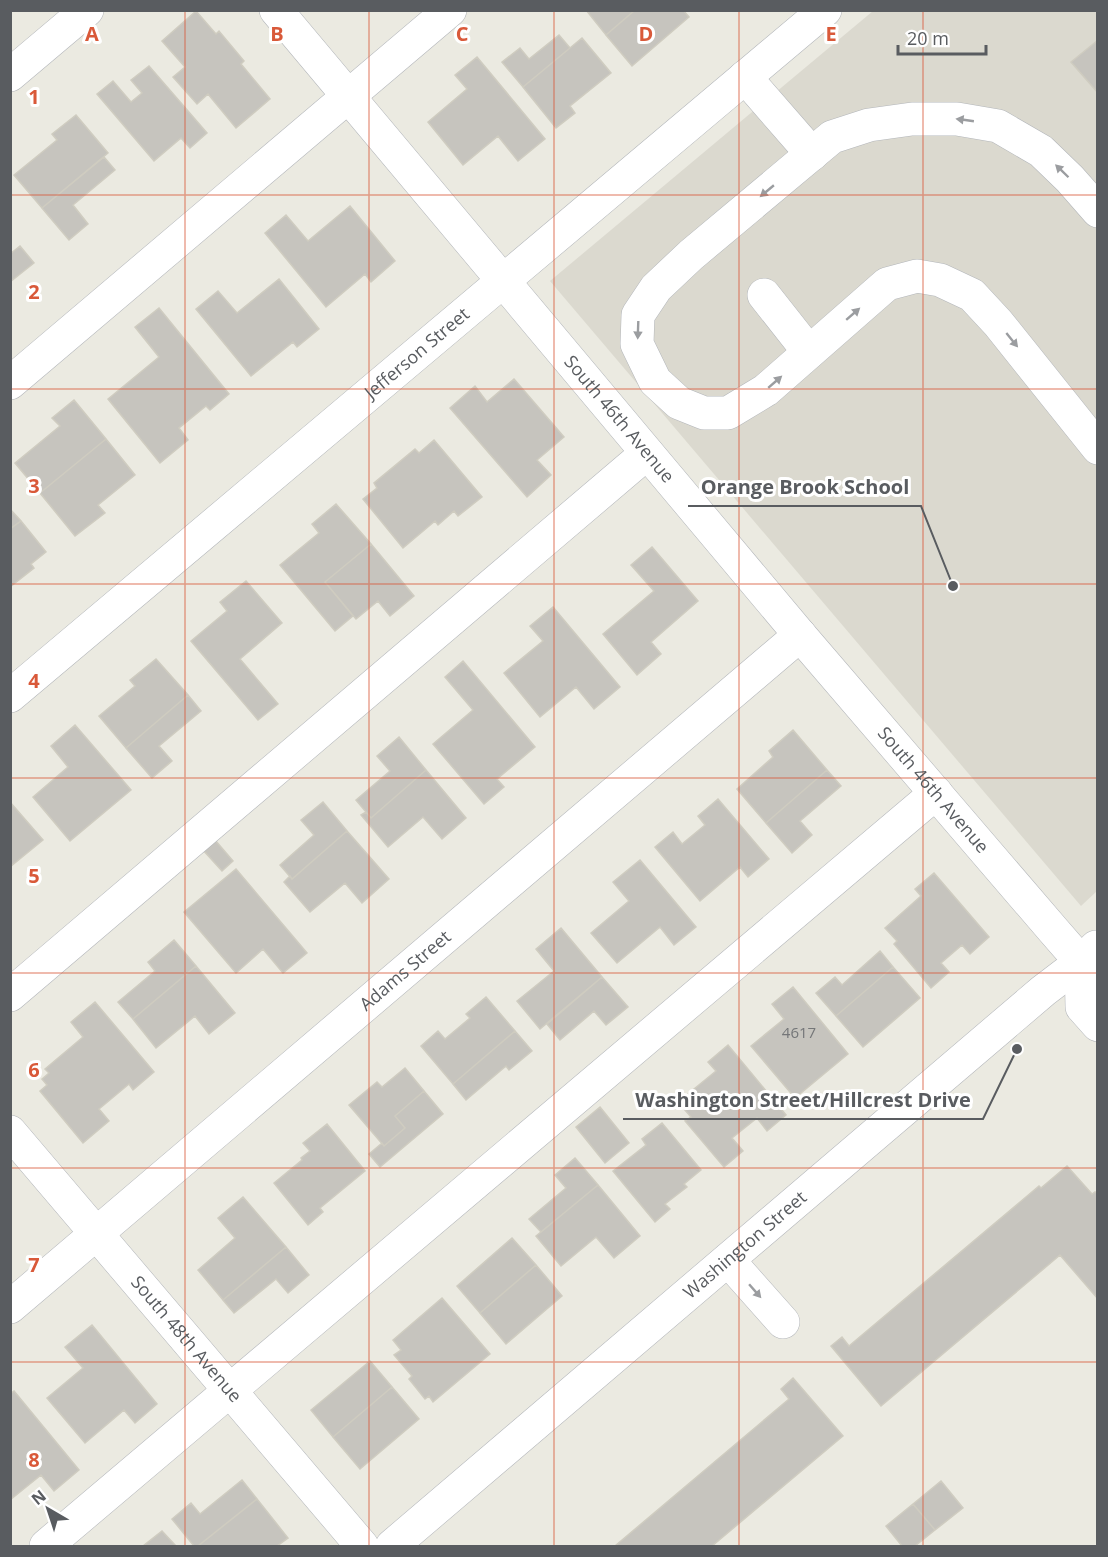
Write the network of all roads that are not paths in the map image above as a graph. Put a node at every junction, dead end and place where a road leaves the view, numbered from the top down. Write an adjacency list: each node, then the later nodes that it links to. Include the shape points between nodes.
1 (87, 10): 5 (street)
2 (276, 10): 7 (street, South 46th Avenue)
3 (450, 10): 7 (street)
4 (825, 10): 6 (street, Jefferson Street)
5 (10, 75)
6 (745, 77): 8 (street); 10 (street, Jefferson Street)
7 (348, 96): 10 (street, South 46th Avenue); 13 (street)
8 (812, 154): 9 (street, one-way to 8, via 1041,151 998,126 957,119 912,118 869,125 832,137); 12 (street, one-way to 12, via 656,288 638,315 637,344 655,381 679,404 704,413 728,413 766,390)
9 (1098, 211)
10 (504, 281): 15 (street, South 46th Avenue); 17 (street, Jefferson Street)
11 (764, 295): 12 (street)
12 (809, 352): 14 (street, one-way to 14, via 887,284 917,276 940,280 972,295)
13 (10, 383)
14 (1098, 448)
15 (647, 453): 16 (street, South 46th Avenue); 20 (street)
16 (800, 635): 18 (street, South 46th Avenue); 23 (street, Adams Street)
17 (10, 696)
18 (936, 794): 19 (street, South 46th Avenue); 27 (street)
19 (1092, 958): 21 (street, via 1082,1007); 24 (street, Washington Street, via 1043,991)
20 (10, 995)
21 (1098, 1025)
22 (10, 1132): 23 (street, South 48th Avenue)
23 (96, 1234): 25 (street, Adams Street); 27 (street, South 48th Avenue)
24 (728, 1260): 26 (street, one-way to 26); 30 (street, Washington Street)
25 (10, 1307)
26 (783, 1322)
27 (230, 1391): 28 (street); 29 (street, South 48th Avenue)
28 (46, 1546)
29 (362, 1546)
30 (392, 1546)

